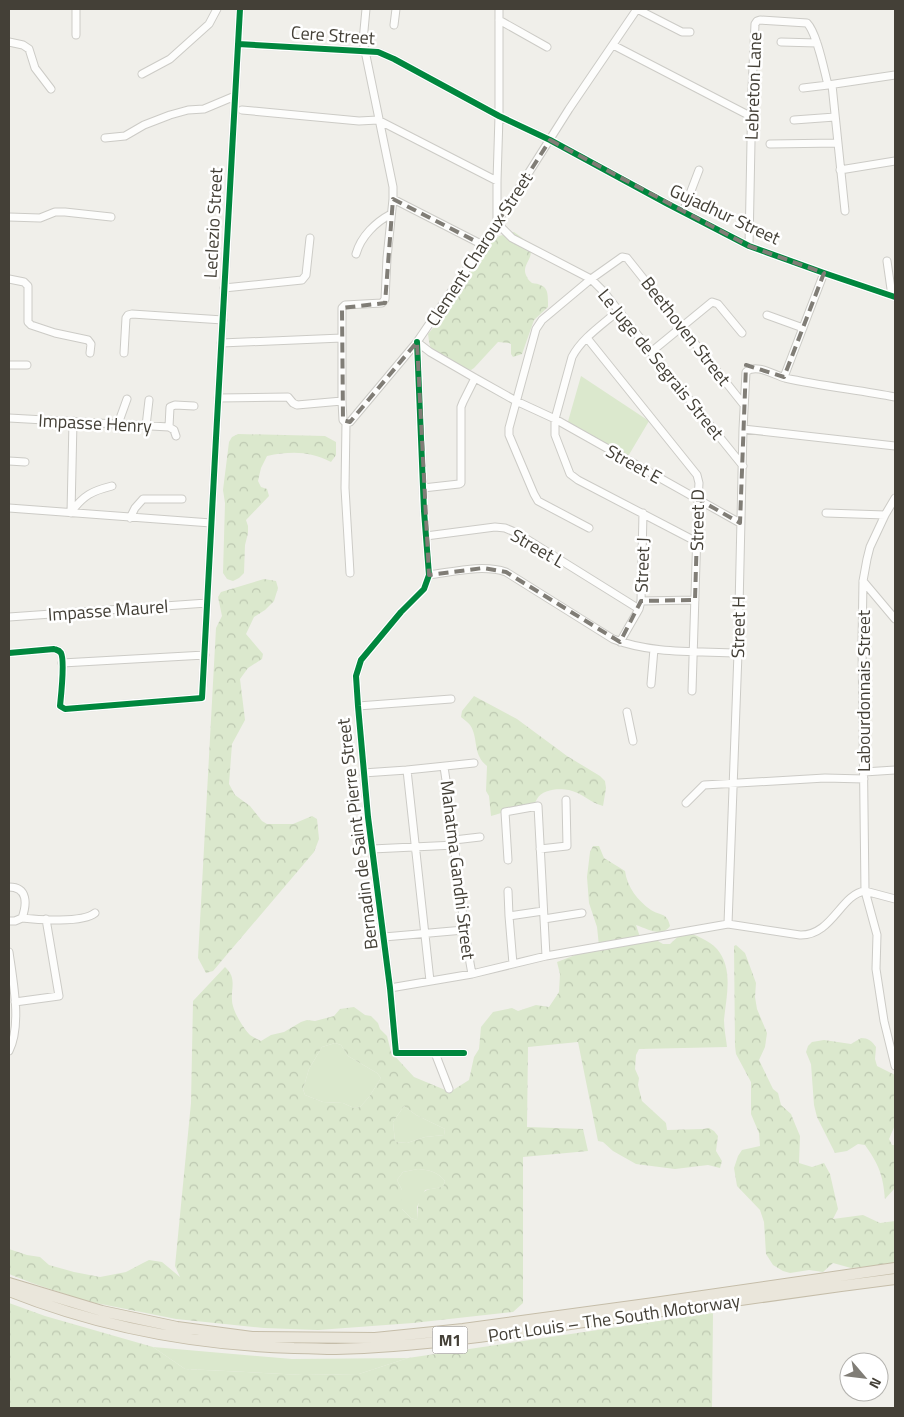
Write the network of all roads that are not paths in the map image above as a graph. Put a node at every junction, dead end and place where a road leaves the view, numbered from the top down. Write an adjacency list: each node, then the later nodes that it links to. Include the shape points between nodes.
1 (76, 9): 11 (street)
2 (217, 9): 19 (street, via 209,24 170,59)
3 (240, 9): 14 (street, Leclezio Street)
4 (366, 9): 18 (street, via 363,41)
5 (396, 9): 9 (street)
6 (499, 9): 8 (street)
7 (637, 9): 10 (street, via 682,32); 16 (street, Clement Charoux Street)
8 (499, 20): 17 (street); 26 (street)
9 (394, 26)
10 (690, 32)
11 (76, 35)
12 (9, 42): 23 (street, via 29,49 35,68)
13 (781, 42): 15 (street)
14 (238, 44): 18 (street, Cere Street); 24 (street, Leclezio Street)
15 (817, 44): 21 (street, Lebreton Lane); 27 (street, Lebreton Lane, via 807,23 757,21)
16 (613, 45): 27 (street); 32 (street, Clement Charoux Street)
17 (547, 47)
18 (366, 50): 26 (street, Cere Street, via 394,59); 29 (street)
19 (142, 74)
20 (895, 75): 21 (street)
21 (830, 85): 22 (street); 28 (street, Lebreton Lane)
22 (803, 88)
23 (51, 89)
24 (235, 96): 31 (street, via 204,109 170,115 125,136); 54 (street, Leclezio Street)
25 (242, 110): 29 (street, via 358,122)
26 (500, 116): 32 (street, Cere Street); 38 (street)
27 (752, 117): 48 (street, Lebreton Lane)
28 (835, 117): 30 (street); 33 (street, Lebreton Lane)
29 (378, 120): 38 (street); 39 (street)
30 (794, 120)
31 (105, 138)
32 (550, 140): 41 (street, Gujadhur Street); 45 (street, Clement Charoux Street)
33 (838, 143): 34 (street); 37 (street, Lebreton Lane)
34 (770, 144)
35 (895, 161): 37 (street)
36 (699, 170): 41 (street)
37 (840, 170): 40 (street, Lebreton Lane)
38 (497, 181): 45 (street)
39 (393, 199): 42 (street); 47 (street)
40 (845, 211)
41 (683, 212): 48 (street, Gujadhur Street)
42 (391, 214): 49 (street, via 379,220 364,237); 62 (street, via 385,299 382,303 345,305 342,308)
43 (9, 217): 44 (street, via 40,218 64,212)
44 (111, 217)
45 (496, 224): 47 (street, Clement Charoux Street); 53 (street, Le Juge de Segrais Street, via 512,238)
46 (310, 238): 54 (street, via 306,275 302,280)
47 (483, 245): 64 (street, Clement Charoux Street)
48 (749, 246): 51 (street, Gujadhur Street)
49 (356, 254)
50 (887, 261): 55 (street)
51 (824, 273): 55 (street, Gujadhur Street); 60 (street)
52 (9, 279): 68 (street, via 28,286 28,322 31,325 88,340)
53 (591, 279): 56 (street, Le Juge de Segrais Street); 59 (street, Beethoven Street, via 625,256); 78 (street, via 542,320 536,329)
54 (224, 288): 58 (street, Leclezio Street)
55 (894, 297)
56 (618, 311): 63 (street); 67 (street, Le Juge de Segrais Street)
57 (767, 315): 60 (street)
58 (222, 320): 65 (street, Leclezio Street); 66 (street, via 128,315)
59 (682, 326): 61 (street, via 715,302); 67 (street); 79 (street, Beethoven Street)
60 (803, 328): 71 (street)
61 (742, 333)
62 (342, 338): 65 (street); 77 (street)
63 (587, 338): 82 (street, via 572,357); 97 (street, Street D, via 697,475)
64 (418, 342): 72 (street, Street E); 84 (street, Clement Charoux Street); 95 (street)
65 (221, 344): 74 (street, Leclezio Street)
66 (124, 352)
67 (651, 352): 93 (street, Le Juge de Segrais Street)
68 (90, 353)
69 (9, 365): 70 (street)
70 (27, 365)
71 (784, 377): 73 (street); 79 (street, Street H, via 749,369 746,372)
72 (475, 378): 78 (street, Street E); 95 (street, via 461,407 461,483)
73 (895, 397)
74 (218, 398): 77 (street, via 288,397 297,405); 105 (street, Leclezio Street)
75 (127, 399): 85 (street)
76 (149, 400): 86 (street)
77 (342, 401): 84 (street)
78 (516, 401): 82 (street, Street E); 107 (street, via 509,435 538,501)
79 (744, 405): 88 (street, Street H)
80 (194, 406): 87 (street, via 170,407)
81 (9, 418): 83 (street, Impasse Henry)
82 (554, 419): 97 (street, Street E); 101 (street, via 555,435 570,474)
83 (73, 421): 85 (street, Impasse Henry); 100 (street)
84 (346, 423): 110 (street, via 345,488)
85 (118, 424): 86 (street, Impasse Henry)
86 (146, 426): 87 (street, Impasse Henry)
87 (169, 427): 89 (street, Impasse Henry)
88 (743, 429): 90 (street); 93 (street, Street H)
89 (176, 436)
90 (895, 446)
91 (9, 461): 92 (street)
92 (25, 462)
93 (743, 466): 106 (street, Street H)
94 (112, 486): 100 (street, via 96,490)
95 (423, 488): 108 (street)
96 (182, 499): 104 (street, via 143,498)
97 (698, 499): 106 (street, Street E); 109 (street, Street D)
98 (895, 500): 103 (street, Labourdonnais Street)
99 (9, 508): 100 (street)
100 (70, 512): 104 (street)
101 (644, 513): 109 (street); 114 (street, Street J)
102 (826, 513): 103 (street)
103 (885, 515): 112 (street, Labourdonnais Street, via 870,547)
104 (130, 518): 105 (street)
105 (211, 523): 115 (street, Leclezio Street)
106 (740, 523): 123 (street, Street H)
107 (589, 528)
108 (426, 536): 111 (street); 116 (street, Street L, via 505,528)
109 (697, 542): 113 (street, Street D)
110 (350, 573)
111 (429, 576): 119 (street, via 483,568 506,572); 129 (street, Bernadin de Saint Pierre Street, via 424,589 361,660 356,676)
112 (863, 581): 118 (street); 137 (street, Labourdonnais Street)
113 (696, 600): 114 (street); 121 (street, Street D)
114 (641, 601): 116 (street, Street J)
115 (207, 603): 117 (street, Impasse Maurel); 124 (street, Leclezio Street)
116 (639, 609): 119 (street, Street J)
117 (9, 617)
118 (895, 618)
119 (620, 642): 120 (street)
120 (654, 649): 121 (street); 126 (street)
121 (694, 651): 123 (street); 127 (street, Street D)
122 (9, 652): 125 (street, via 54,649 61,654)
123 (738, 654): 138 (street, Street H)
124 (205, 655): 125 (street); 125 (street, Leclezio Street, via 202,698 65,709 60,706)
125 (62, 663)
126 (651, 684)
127 (692, 690)
128 (451, 699): 129 (street)
129 (358, 706): 136 (street, Bernadin de Saint Pierre Street)
130 (628, 712): 131 (street)
131 (633, 741)
132 (474, 763): 133 (street)
133 (444, 767): 134 (street); 142 (street, Mahatma Gandhi Street)
134 (407, 770): 136 (street); 143 (street)
135 (895, 770): 137 (street)
136 (363, 773): 144 (street, Bernadin de Saint Pierre Street)
137 (864, 776): 138 (street); 149 (street, Labourdonnais Street)
138 (733, 784): 140 (street, via 704,785); 158 (street, Street H)
139 (566, 800): 145 (street, via 568,846)
140 (686, 804)
141 (480, 837): 142 (street)
142 (454, 843): 143 (street); 159 (street, Mahatma Gandhi Street)
143 (415, 847): 144 (street); 160 (street)
144 (372, 849): 161 (street, Bernadin de Saint Pierre Street)
145 (540, 849): 146 (street, via 538,806 505,812); 153 (street)
146 (508, 860)
147 (9, 887): 155 (street, via 23,892)
148 (508, 891): 154 (street)
149 (866, 891): 150 (street); 158 (street, via 853,896 820,930 809,935); 172 (street, Labourdonnais Street, via 877,935 876,969)
150 (895, 898)
151 (95, 913): 156 (street, via 85,918)
152 (582, 913): 153 (street)
153 (544, 915): 154 (street); 163 (street)
154 (510, 916): 164 (street)
155 (22, 918): 156 (street); 157 (street)
156 (46, 919): 168 (street, via 59,996)
157 (9, 921)
158 (728, 924): 163 (street)
159 (464, 930): 160 (street); 165 (street, Mahatma Gandhi Street)
160 (424, 933): 161 (street); 166 (street)
161 (384, 937): 167 (street, Bernadin de Saint Pierre Street)
162 (9, 952): 168 (street)
163 (546, 956): 164 (street)
164 (513, 964): 165 (street)
165 (472, 974): 166 (street)
166 (430, 981): 167 (street)
167 (390, 988): 170 (street, Bernadin de Saint Pierre Street, via 396,1053)
168 (15, 1002): 169 (street, via 13,1041)
169 (9, 1051)
170 (435, 1053): 171 (street); 173 (street)
171 (464, 1053)
172 (895, 1066)
173 (449, 1089)
174 (895, 1268): 176 (highway, Port Louis – The South Motorway / M1, via 463,1329 374,1338 252,1336 177,1327 102,1311)
175 (895, 1280): 177 (highway, Port Louis – The South Motorway / M1, via 466,1339 335,1349 262,1347 178,1338 108,1322)
176 (9, 1283)
177 (9, 1291)

